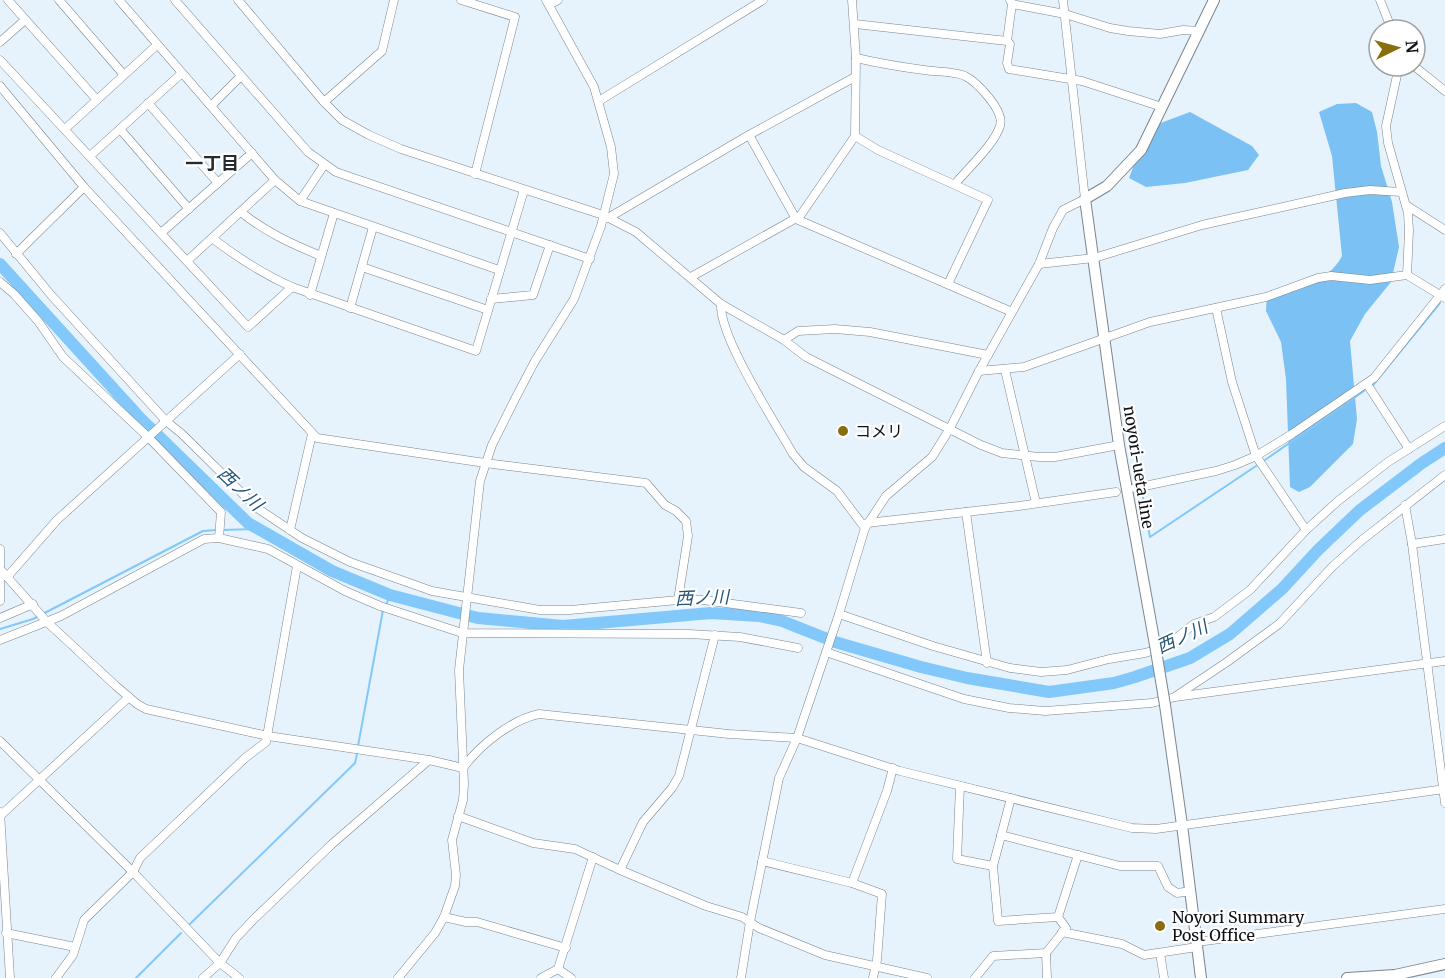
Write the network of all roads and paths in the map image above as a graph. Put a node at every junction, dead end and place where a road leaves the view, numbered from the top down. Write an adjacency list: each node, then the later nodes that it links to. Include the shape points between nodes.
1 (8, 0): 18 (street)
2 (59, 0): 27 (street)
3 (118, 0): 23 (street)
4 (176, 0): 28 (street)
5 (238, 0): 37 (street)
6 (394, 0): 37 (street, via 382,51)
7 (461, 0): 48 (street, via 515,17)
8 (558, 0): 15 (street)
9 (763, 0): 36 (street)
10 (852, 0): 19 (street)
11 (1064, 0): 16 (street)
12 (1214, 0): 20 (main road)
13 (1380, 0): 17 (street)
14 (1011, 2): 16 (street); 21 (street)
15 (548, 3): 36 (street)
16 (1065, 14): 20 (street, via 1128,31); 32 (street)
17 (1387, 18)
18 (25, 20): 22 (street); 35 (street)
19 (855, 24): 21 (street); 24 (street)
20 (1199, 31): 40 (main road)
21 (1007, 41): 32 (street, via 1009,69)
22 (0, 42)
23 (158, 45): 26 (street); 27 (street)
24 (856, 58): 30 (street); 51 (street, via 963,75 993,103 1001,118 1000,126)
25 (0, 60): 41 (street)
26 (182, 73): 38 (street); 39 (street)
27 (124, 75): 35 (street)
28 (242, 76): 39 (street); 47 (street)
29 (1427, 76): 34 (street)
30 (855, 77): 43 (street); 44 (street)
31 (1396, 78): 54 (street, via 1386,126)
32 (1072, 79): 40 (street); 55 (street)
33 (0, 86): 52 (street)
34 (1445, 91)
35 (97, 100): 41 (street)
36 (599, 101): 61 (street, via 614,174)
37 (324, 102): 48 (street, via 342,120 369,135)
38 (148, 103): 42 (street); 50 (street)
39 (211, 106): 45 (street)
40 (1162, 107): 55 (main road, via 1141,150 1107,186)
41 (65, 129): 46 (street)
42 (120, 129): 46 (street); 58 (street)
43 (749, 135): 61 (street); 62 (street)
44 (855, 136): 51 (street); 62 (street)
45 (252, 153): 49 (street); 50 (street)
46 (90, 156): 67 (street)
47 (324, 165): 56 (street); 65 (street)
48 (475, 174): 53 (street)
49 (276, 180): 56 (street); 59 (street)
50 (218, 183): 58 (street)
51 (955, 184): 81 (street, via 988,200)
52 (84, 187): 70 (street); 93 (street)
53 (524, 190): 61 (street); 65 (street)
54 (1401, 192): 57 (street); 72 (street, via 1345,193 1202,225)
55 (1085, 199): 72 (main road, noyori-ueta line); 75 (street, via 1063,210)
56 (300, 201): 60 (street)
57 (1406, 205): 64 (street); 78 (street)
58 (189, 208): 67 (street)
59 (241, 212): 68 (street); 71 (street, via 285,241)
60 (334, 213): 63 (street); 71 (street)
61 (606, 217): 73 (street); 79 (street, via 636,232)
62 (796, 219): 79 (street); 81 (street)
63 (374, 227): 76 (street); 77 (street)
64 (1445, 230)
65 (511, 231): 69 (street); 77 (street)
66 (0, 233): 70 (street)
67 (162, 233): 74 (street)
68 (212, 238): 74 (street); 82 (street, via 263,274)
69 (550, 245): 73 (street); 85 (street, via 533,295)
70 (16, 255): 98 (street)
71 (321, 256): 84 (street)
72 (1094, 258): 75 (street); 92 (main road, noyori-ueta line)
73 (590, 259): 107 (street, via 569,308 535,361)
74 (187, 261): 82 (street, via 248,327)
75 (1039, 264): 90 (street)
76 (362, 267): 87 (street); 89 (street)
77 (499, 270): 85 (street)
78 (1407, 275): 83 (street); 88 (street, via 1370,280 1318,278 1266,297)
79 (690, 277): 86 (street)
80 (0, 282): 102 (street, via 38,321 63,357)
81 (948, 284): 90 (street)
82 (292, 287): 84 (street)
83 (1443, 294): 97 (street)
84 (310, 295): 87 (street)
85 (491, 299): 89 (street)
86 (721, 304): 91 (street); 114 (street, via 721,315 739,357 794,454 837,491)
87 (350, 308): 89 (street, via 476,351)
88 (1216, 308): 92 (street, via 1150,322); 106 (street, via 1232,381)
89 (488, 310)
90 (1012, 312): 94 (street)
91 (784, 340): 94 (street, via 798,331 835,329); 100 (street, via 806,357)
92 (1105, 340): 95 (street); 103 (main road, noyori-ueta line)
93 (240, 354): 98 (street); 101 (street)
94 (988, 355): 96 (street)
95 (1005, 370): 96 (street); 105 (street)
96 (979, 371): 100 (street)
97 (1367, 384): 104 (street); 106 (street)
98 (166, 421): 102 (street); 115 (street, via 257,508)
99 (1445, 426): 104 (street)
100 (949, 430): 105 (street, via 1002,453); 114 (street, via 932,457 885,496)
101 (312, 434): 107 (street, via 322,440); 115 (street)
102 (149, 436): 117 (street, via 221,512); 123 (street, via 57,520)
103 (1119, 445): 105 (street, via 1055,457); 157 (main road, noyori-ueta line, bridge)
104 (1408, 449): 116 (street)
105 (1025, 456): 111 (street)
106 (1256, 456): 109 (street, via 1216,471); 116 (street)
107 (485, 463): 124 (street); 125 (street, via 646,483 664,505 686,521 688,536)
108 (1445, 475): 112 (street)
109 (1135, 488)
110 (1116, 492): 111 (street)
111 (1036, 503): 113 (street)
112 (1405, 505): 119 (street); 141 (street, via 1332,567 1279,624)
113 (966, 512): 114 (street); 138 (street)
114 (866, 526): 129 (street)
115 (290, 530): 124 (street, via 350,562 432,591)
116 (1306, 530): 138 (street, via 1250,590 1165,647 1067,670 1041,672)
117 (220, 536): 121 (street, via 268,549); 131 (street, via 204,539)
118 (1445, 539): 119 (street)
119 (1412, 544): 139 (street)
120 (0, 549): 122 (street)
121 (297, 566): 132 (street, via 384,608); 143 (street)
122 (1, 569): 123 (street); 126 (street)
123 (8, 576): 127 (street)
124 (468, 597): 125 (street, via 540,610); 132 (street)
125 (678, 600): 128 (street, via 720,601)
126 (0, 601)
127 (34, 607): 130 (street); 131 (street)
128 (801, 613)
129 (839, 614): 136 (street); 138 (street)
130 (0, 618)
131 (46, 621): 134 (street); 140 (street)
132 (462, 633): 133 (street); 147 (street, via 459,670)
133 (715, 635): 135 (street); 142 (street)
134 (0, 640)
135 (798, 648)
136 (826, 652): 141 (street, via 964,699 1009,708 1045,711 1152,703); 144 (street)
137 (1445, 661): 139 (street)
138 (987, 663)
139 (1427, 664): 141 (street); 151 (street)
140 (129, 697): 143 (street, via 146,709); 149 (street)
141 (1175, 697)
142 (690, 730): 144 (street); 147 (street, via 539,714 518,721 471,757); 163 (street, via 676,782 643,822)
143 (268, 736): 146 (street); 164 (street, via 140,858)
144 (797, 738): 148 (street); 161 (street, via 779,778)
145 (0, 741): 149 (street)
146 (429, 760): 147 (street); 178 (street, via 332,844 253,920)
147 (463, 768): 156 (street, via 463,800)
148 (893, 768): 150 (street); 165 (street)
149 (41, 779): 155 (street); 164 (street)
150 (960, 786): 152 (street); 162 (street, via 957,859)
151 (1444, 790): 153 (street); 157 (street)
152 (1011, 798): 157 (street, via 1132,828); 158 (street)
153 (1445, 803)
154 (0, 811): 155 (street)
155 (0, 816): 172 (street)
156 (458, 816): 160 (street, via 533,843 575,849); 168 (street, via 452,840 455,886)
157 (1182, 825): 166 (main road, noyori-ueta line)
158 (1001, 835): 159 (street); 162 (street)
159 (1078, 855): 166 (street, via 1120,866 1158,866 1168,887 1177,893); 169 (street)
160 (593, 857): 163 (street); 175 (street)
161 (762, 861): 165 (street); 170 (street)
162 (993, 866): 169 (street, via 998,921)
163 (620, 870): 170 (street)
164 (133, 872): 174 (street, via 84,921); 178 (street)
165 (852, 884): 180 (street, via 882,894)
166 (1191, 891): 173 (main road, noyori-ueta line)
167 (1445, 909): 173 (street)
168 (444, 917): 175 (street, via 477,922); 186 (street)
169 (1058, 917): 171 (street, via 1065,928)
170 (750, 922): 180 (street, via 825,955); 189 (street)
171 (1062, 932): 176 (street); 177 (street, via 1122,944 1144,955)
172 (6, 933): 174 (street); 183 (street)
173 (1197, 945): 177 (street); 195 (main road, noyori-ueta line)
174 (75, 947): 184 (street)
175 (566, 948): 181 (street)
176 (1046, 953): 192 (street, via 993,956); 193 (street)
177 (1161, 953): 194 (street)
178 (220, 963): 182 (street); 185 (street)
179 (1445, 964): 196 (main road, via 1395,975)
180 (875, 968): 190 (street); 191 (street)
181 (558, 969): 187 (street); 188 (street)
182 (235, 977)
183 (10, 978)
184 (56, 978)
185 (203, 978)
186 (398, 978)
187 (541, 978)
188 (571, 978)
189 (741, 978)
190 (873, 978)
191 (927, 978)
192 (975, 978)
193 (1047, 978)
194 (1164, 978)
195 (1201, 978)
196 (1347, 978)

